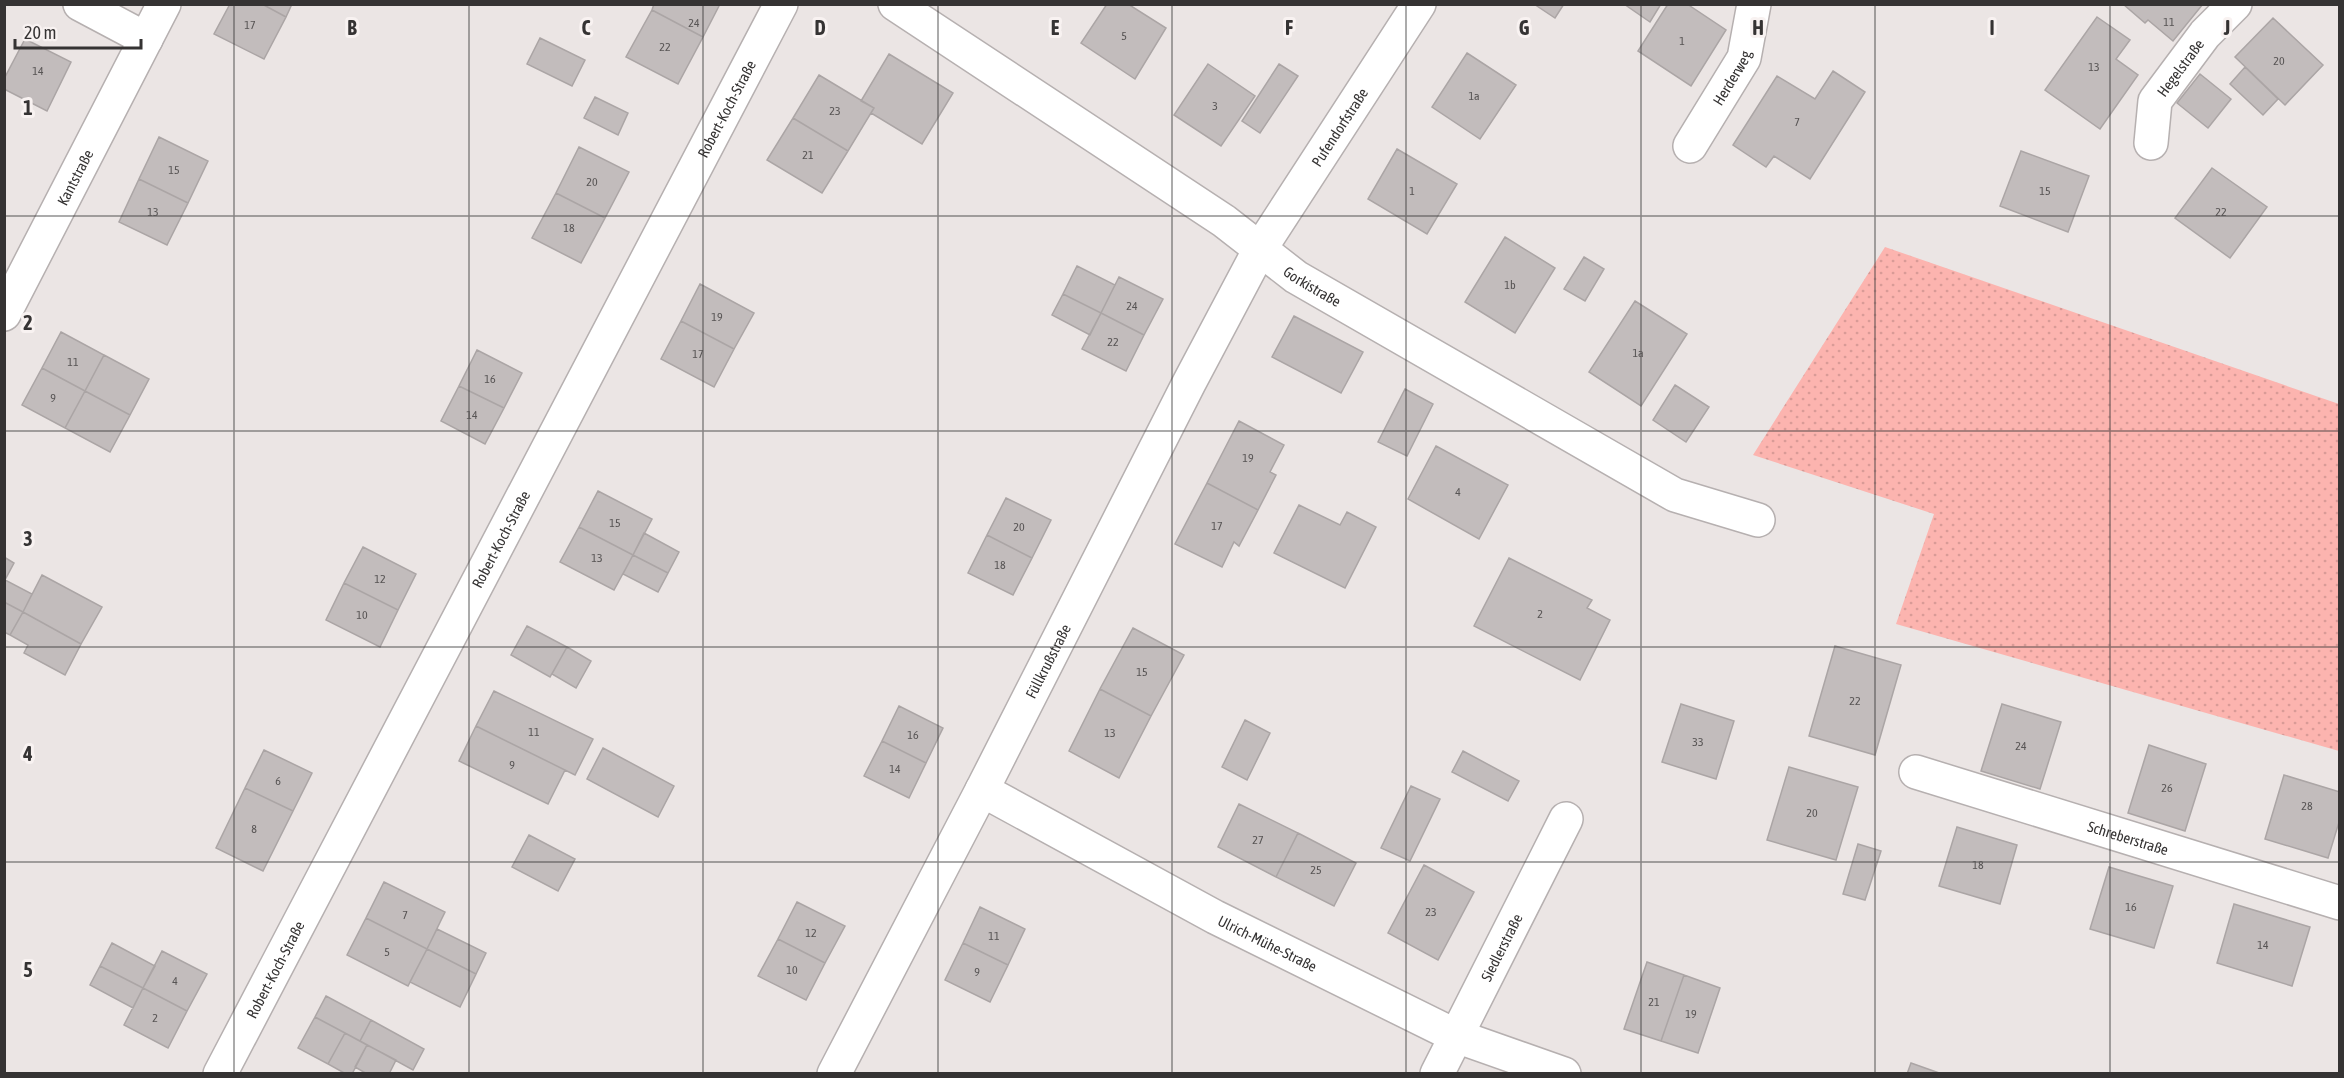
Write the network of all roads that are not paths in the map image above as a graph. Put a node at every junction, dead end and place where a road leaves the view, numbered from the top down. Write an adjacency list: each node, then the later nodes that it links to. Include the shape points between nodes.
1 (80, 4): 8 (street)
2 (164, 4): 8 (street, Kantstraße)
3 (781, 4): 19 (street, Robert-Koch-Straße)
4 (895, 4): 11 (street, Gorkistraße, via 1224,221)
5 (1419, 4): 11 (street, Pufendorfstraße)
6 (1754, 4): 10 (street, Herderweg, via 1744,58)
7 (2235, 4): 9 (street, Hegelstraße, via 2205,34 2155,101)
8 (146, 39): 12 (street, Kantstraße)
9 (2151, 143)
10 (1690, 146)
11 (1260, 249): 13 (street, Gorkistraße, via 1296,278 1675,495); 15 (street, Füllkrußstraße)
12 (4, 314)
13 (1758, 520)
14 (1916, 772): 17 (street, Schreberstraße)
15 (982, 790): 18 (street, Ulrich-Mühe-Straße, via 1215,917); 20 (street, Füllkrußstraße)
16 (1566, 819): 18 (street, Siedlerstraße)
17 (2340, 903)
18 (1456, 1036): 21 (street, Siedlerstraße); 22 (street, Ulrich-Mühe-Straße)
19 (220, 1074)
20 (834, 1074)
21 (1437, 1074)
22 (1564, 1074)

